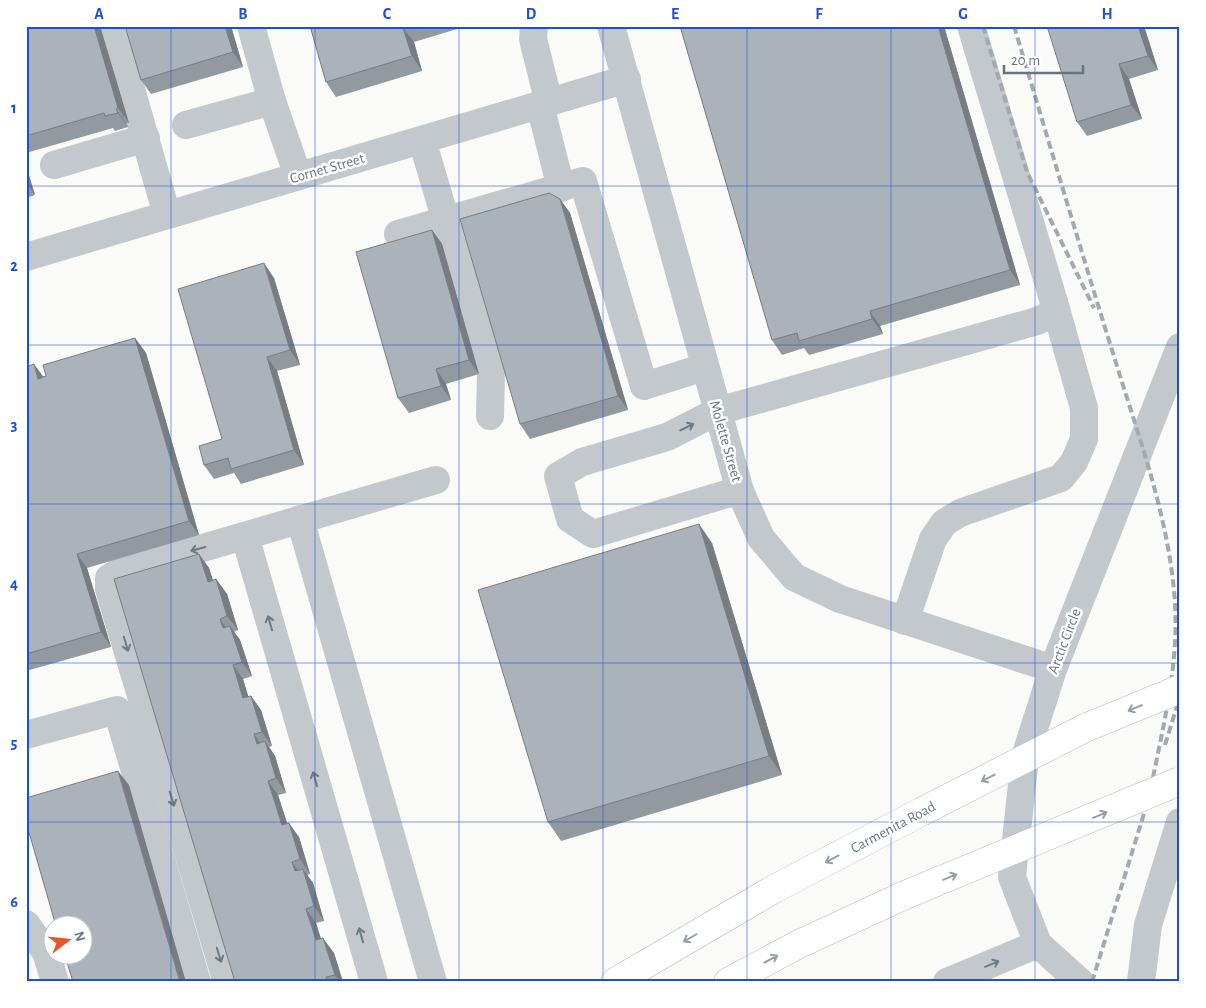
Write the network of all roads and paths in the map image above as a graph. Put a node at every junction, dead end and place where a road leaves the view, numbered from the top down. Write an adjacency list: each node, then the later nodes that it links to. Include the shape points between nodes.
1 (113, 26): 10 (street)
2 (251, 26): 7 (street)
3 (534, 26): 8 (street, via 533,39)
4 (611, 26): 6 (street, Molette Street)
5 (971, 26): 19 (street)
6 (627, 79): 8 (street, Cornet Street); 21 (street, Molette Street)
7 (272, 101): 9 (street); 13 (street)
8 (545, 104): 11 (street, Cornet Street); 14 (street)
9 (186, 125)
10 (146, 138): 12 (street); 15 (street)
11 (422, 140): 13 (street, Cornet Street); 16 (street)
12 (54, 165)
13 (298, 176): 15 (street, Cornet Street)
14 (561, 188): 16 (street); 21 (street, via 583,181 644,386)
15 (167, 215): 18 (street, Cornet Street)
16 (446, 221): 17 (street); 23 (street, via 491,372)
17 (398, 234)
18 (26, 257)
19 (1054, 302): 22 (street, via 1052,314 1037,321); 28 (street, via 1084,408 1084,438 1074,462 1061,478 960,513 944,523 933,539)
20 (1180, 348): 29 (street, Arctic Circle)
21 (705, 367): 22 (street, Molette Street)
22 (718, 412): 25 (street, Molette Street); 25 (street, one-way to 22, via 593,534 570,519 558,476 582,462 655,441)
23 (490, 416)
24 (436, 480): 26 (street)
25 (740, 490): 28 (street, Molette Street, via 761,538 794,577 840,599)
26 (300, 519): 27 (street); 40 (street)
27 (245, 536): 38 (street, one-way to 38, via 117,573 108,582); 39 (street, one-way to 27)
28 (905, 621): 29 (street, Molette Street)
29 (1053, 669): 35 (street, Arctic Circle, via 1026,757 1012,877)
30 (1180, 689): 41 (main road, Carmenita Road, one-way to 41, bridge, via 1085,728 921,812 774,889)
31 (26, 735): 37 (street, via 117,710)
32 (1180, 781): 42 (main road, one-way to 32, bridge, via 798,944 905,895)
33 (1180, 822): 45 (street, via 1148,926)
34 (26, 924): 36 (street, via 46,952)
35 (1038, 944): 43 (street, one-way to 35); 44 (street)
36 (55, 982)
37 (197, 982)
38 (227, 982)
39 (374, 982)
40 (433, 982)
41 (615, 982)
42 (728, 982)
43 (947, 982)
44 (1080, 982)
45 (1141, 982)

